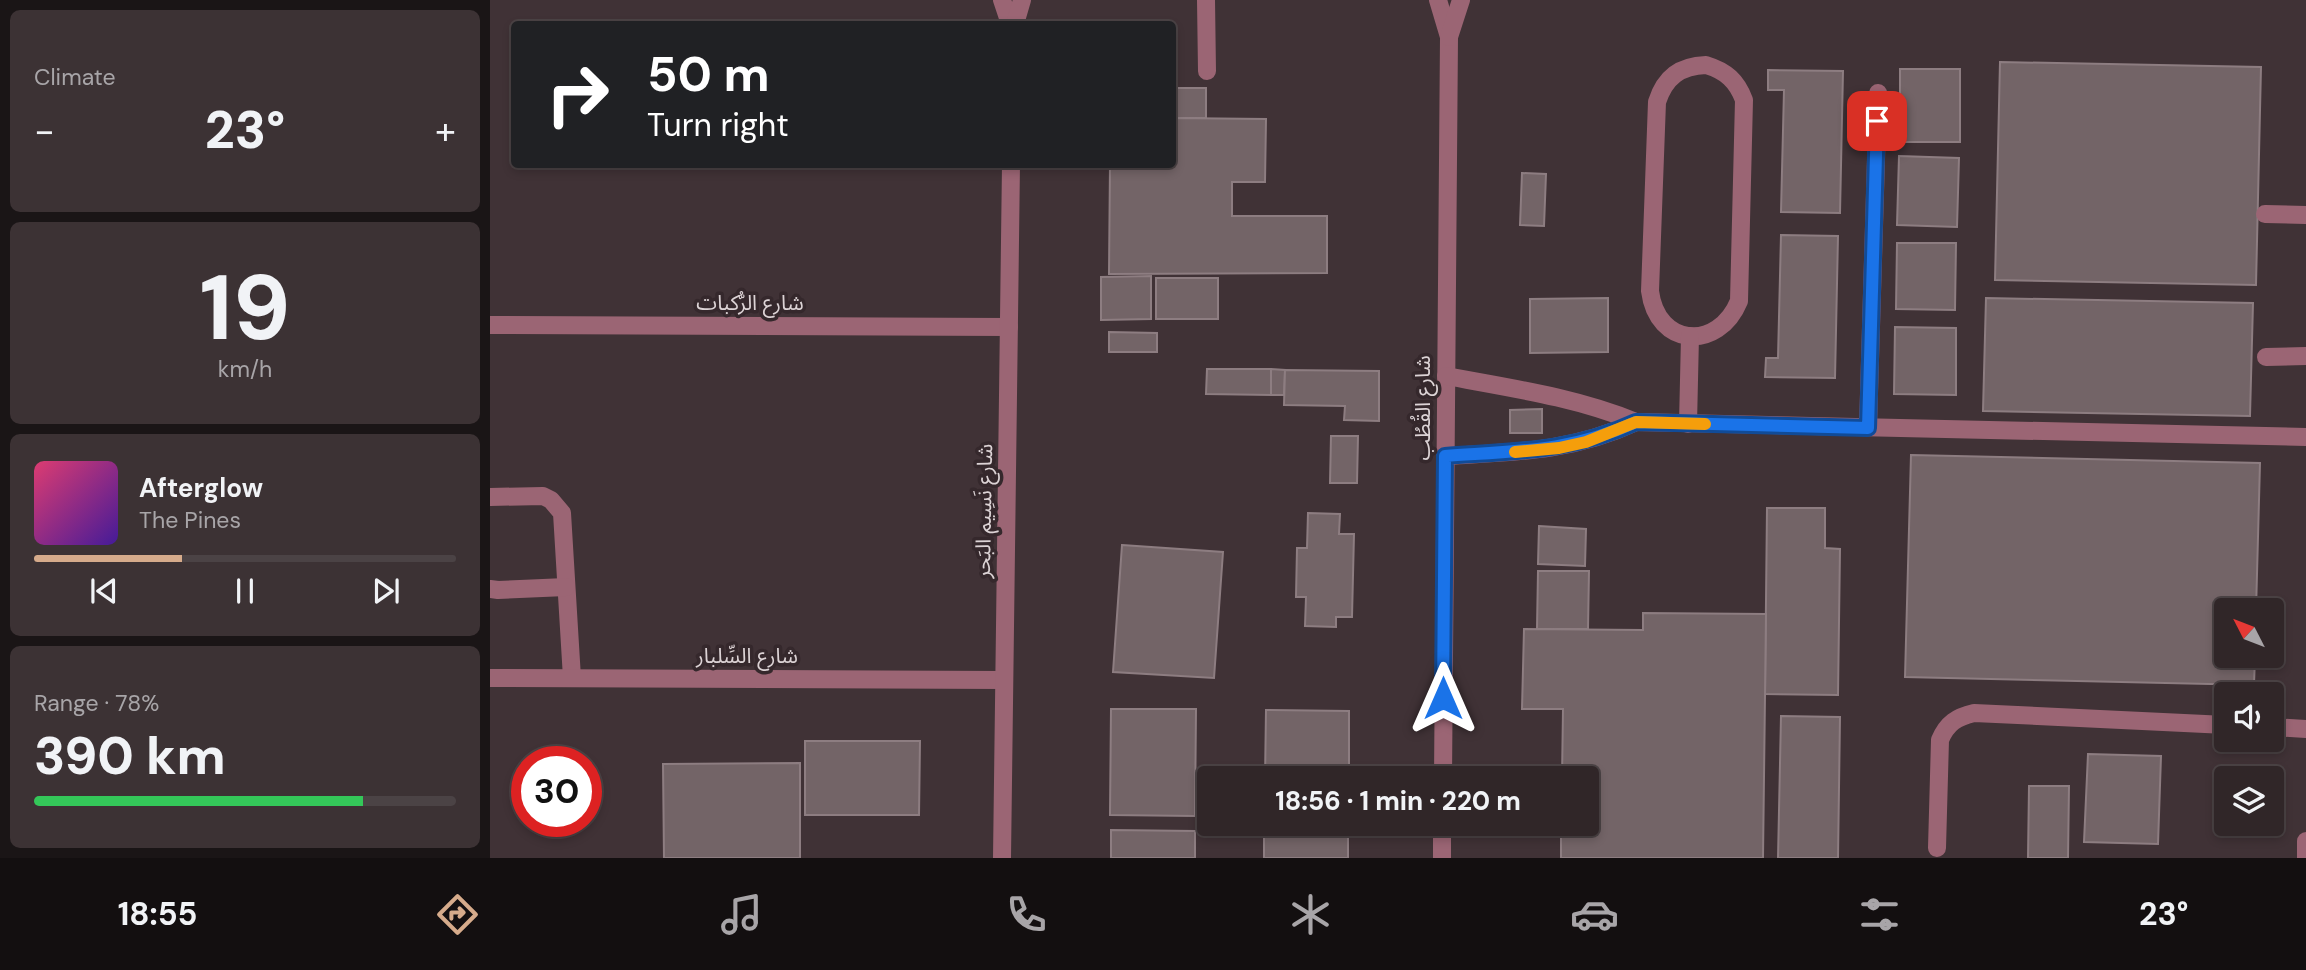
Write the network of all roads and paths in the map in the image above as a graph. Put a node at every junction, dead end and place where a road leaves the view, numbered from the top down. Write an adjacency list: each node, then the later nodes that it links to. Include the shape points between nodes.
1 (1002, 0): 6 (street)
2 (1022, 0): 7 (street)
3 (1206, 0): 9 (street)
4 (1438, 0): 8 (street, شارع القُطُب)
5 (1461, 0): 8 (street, شارع القُطُب)
6 (1011, 21)
7 (1013, 21)
8 (1448, 37): 19 (street, شارع القُطُب)
9 (1207, 71)
10 (1878, 93): 22 (street)
11 (1011, 168): 15 (street, شارع نَسِيم البَحر)
12 (2265, 214): 13 (street)
13 (2306, 215)
14 (490, 325): 15 (street, شارع الرُّكبات)
15 (1009, 327): 30 (street, شارع نَسِيم البَحر)
16 (1690, 336): 16 (street, via 1726,323 1739,301 1744,100 1731,77 1706,65 1680,70 1669,78 1657,102 1651,304 1666,326); 21 (street)
17 (2306, 356): 18 (street)
18 (2266, 357)
19 (1446, 376): 20 (street, via 1563,398); 24 (street, شارع القُطُب)
20 (1636, 422): 21 (street); 24 (street, via 1559,448)
21 (1688, 424): 22 (street)
22 (1868, 428): 23 (street)
23 (2306, 437)
24 (1445, 456): 34 (street, شارع القُطُب)
25 (490, 497): 26 (street, via 535,494 557,506 564,522)
26 (566, 587): 27 (street); 29 (street)
27 (490, 589)
28 (490, 678): 29 (street, شارع السِّلبار)
29 (572, 678): 30 (street, شارع السِّلبار)
30 (1004, 680): 38 (street, شارع نَسِيم البَحر)
31 (2214, 724): 37 (street, via 1963,715 1952,721 1940,740)
32 (2284, 728): 33 (street)
33 (2306, 729)
34 (1443, 766)
35 (1442, 836): 39 (street)
36 (2306, 841): 40 (street)
37 (1937, 848)
38 (1002, 858)
39 (1442, 858)
40 (2306, 858)

